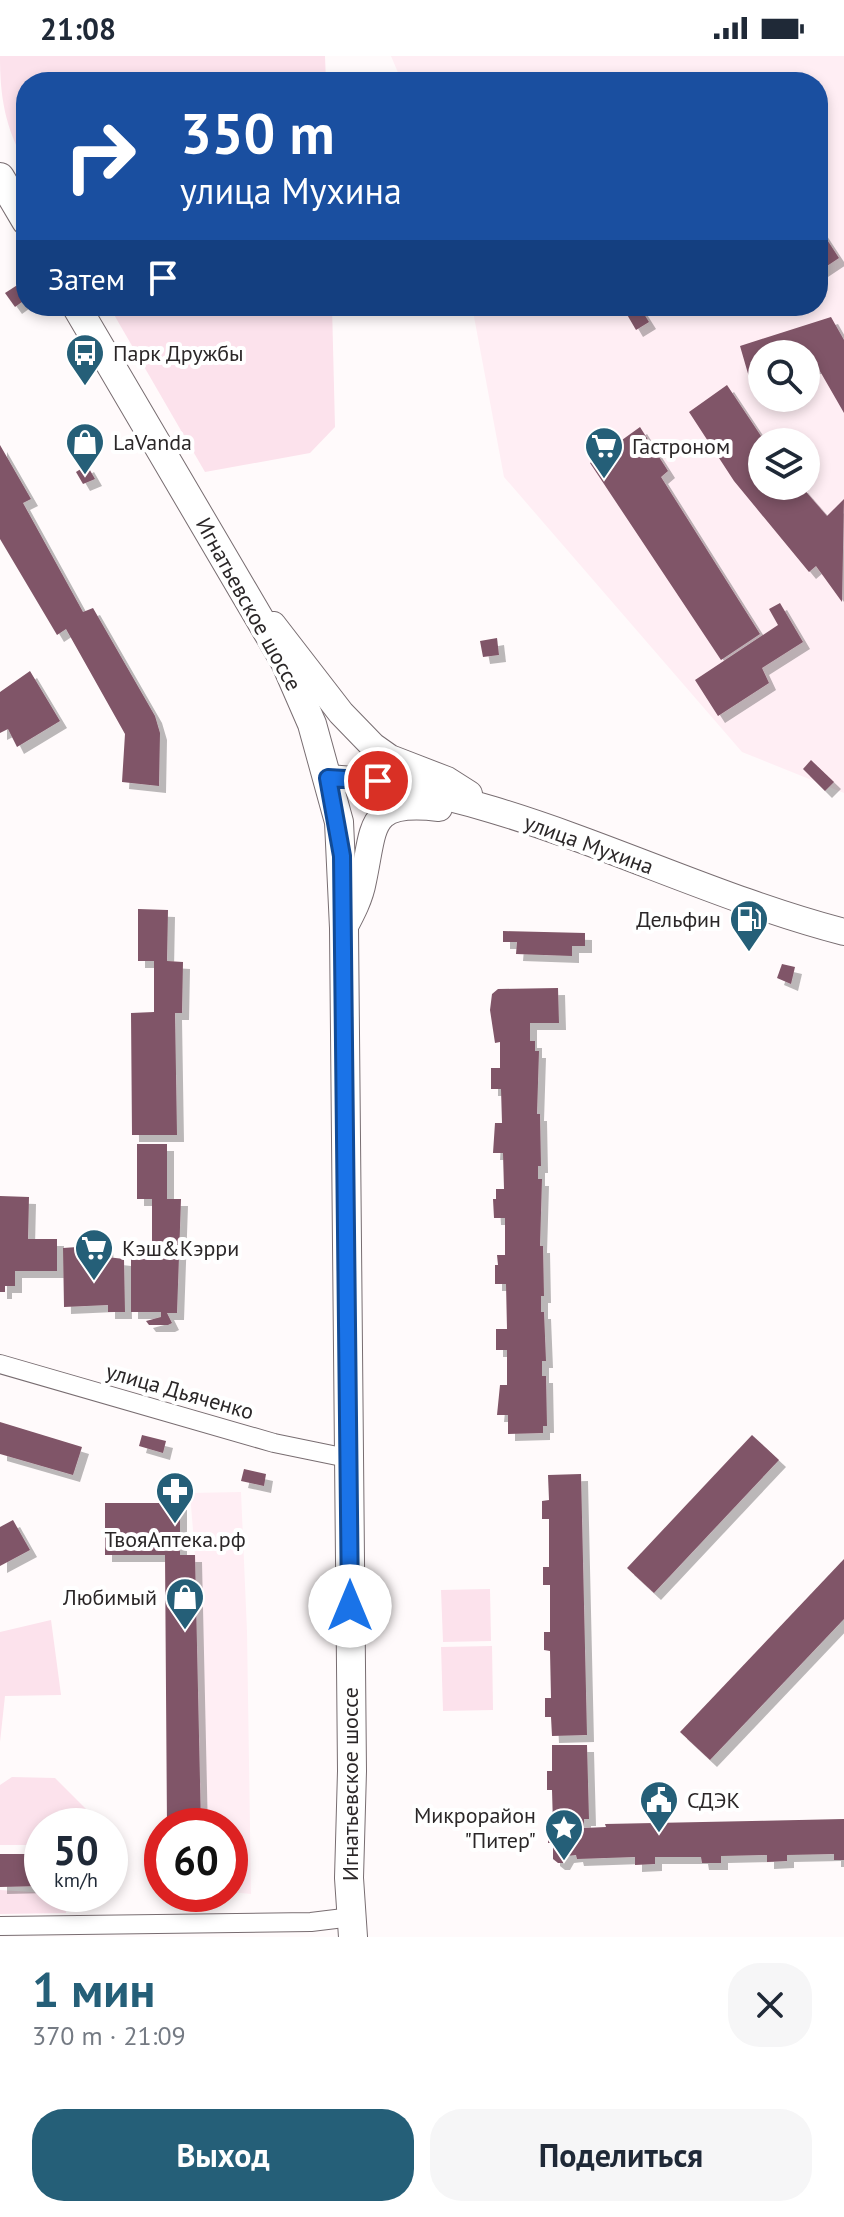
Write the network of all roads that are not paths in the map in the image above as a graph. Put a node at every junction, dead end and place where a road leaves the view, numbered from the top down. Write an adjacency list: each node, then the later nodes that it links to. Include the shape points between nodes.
1 (0, 177): 2 (main road)
2 (16, 204)
3 (82, 316): 4 (main road, Игнатьевское шоссе)
4 (239, 583): 5 (main road, Игнатьевское шоссе, via 285,662); 6 (main road, via 373,746 399,763 447,780)
5 (328, 778): 6 (main road, улица Мухина, via 378,781); 7 (main road, Игнатьевское шоссе, via 342,856)
6 (503, 814): 7 (main road, via 421,806 390,812 370,833 364,879); 8 (main road, улица Мухина, via 588,841 748,905)
7 (344, 928): 10 (main road, Игнатьевское шоссе)
8 (844, 932)
9 (0, 1364): 10 (street, улица Дьяченко, via 274,1443)
10 (347, 1458): 12 (main road, Игнатьевское шоссе)
11 (0, 1926): 12 (street, via 311,1922)
12 (352, 1927)

